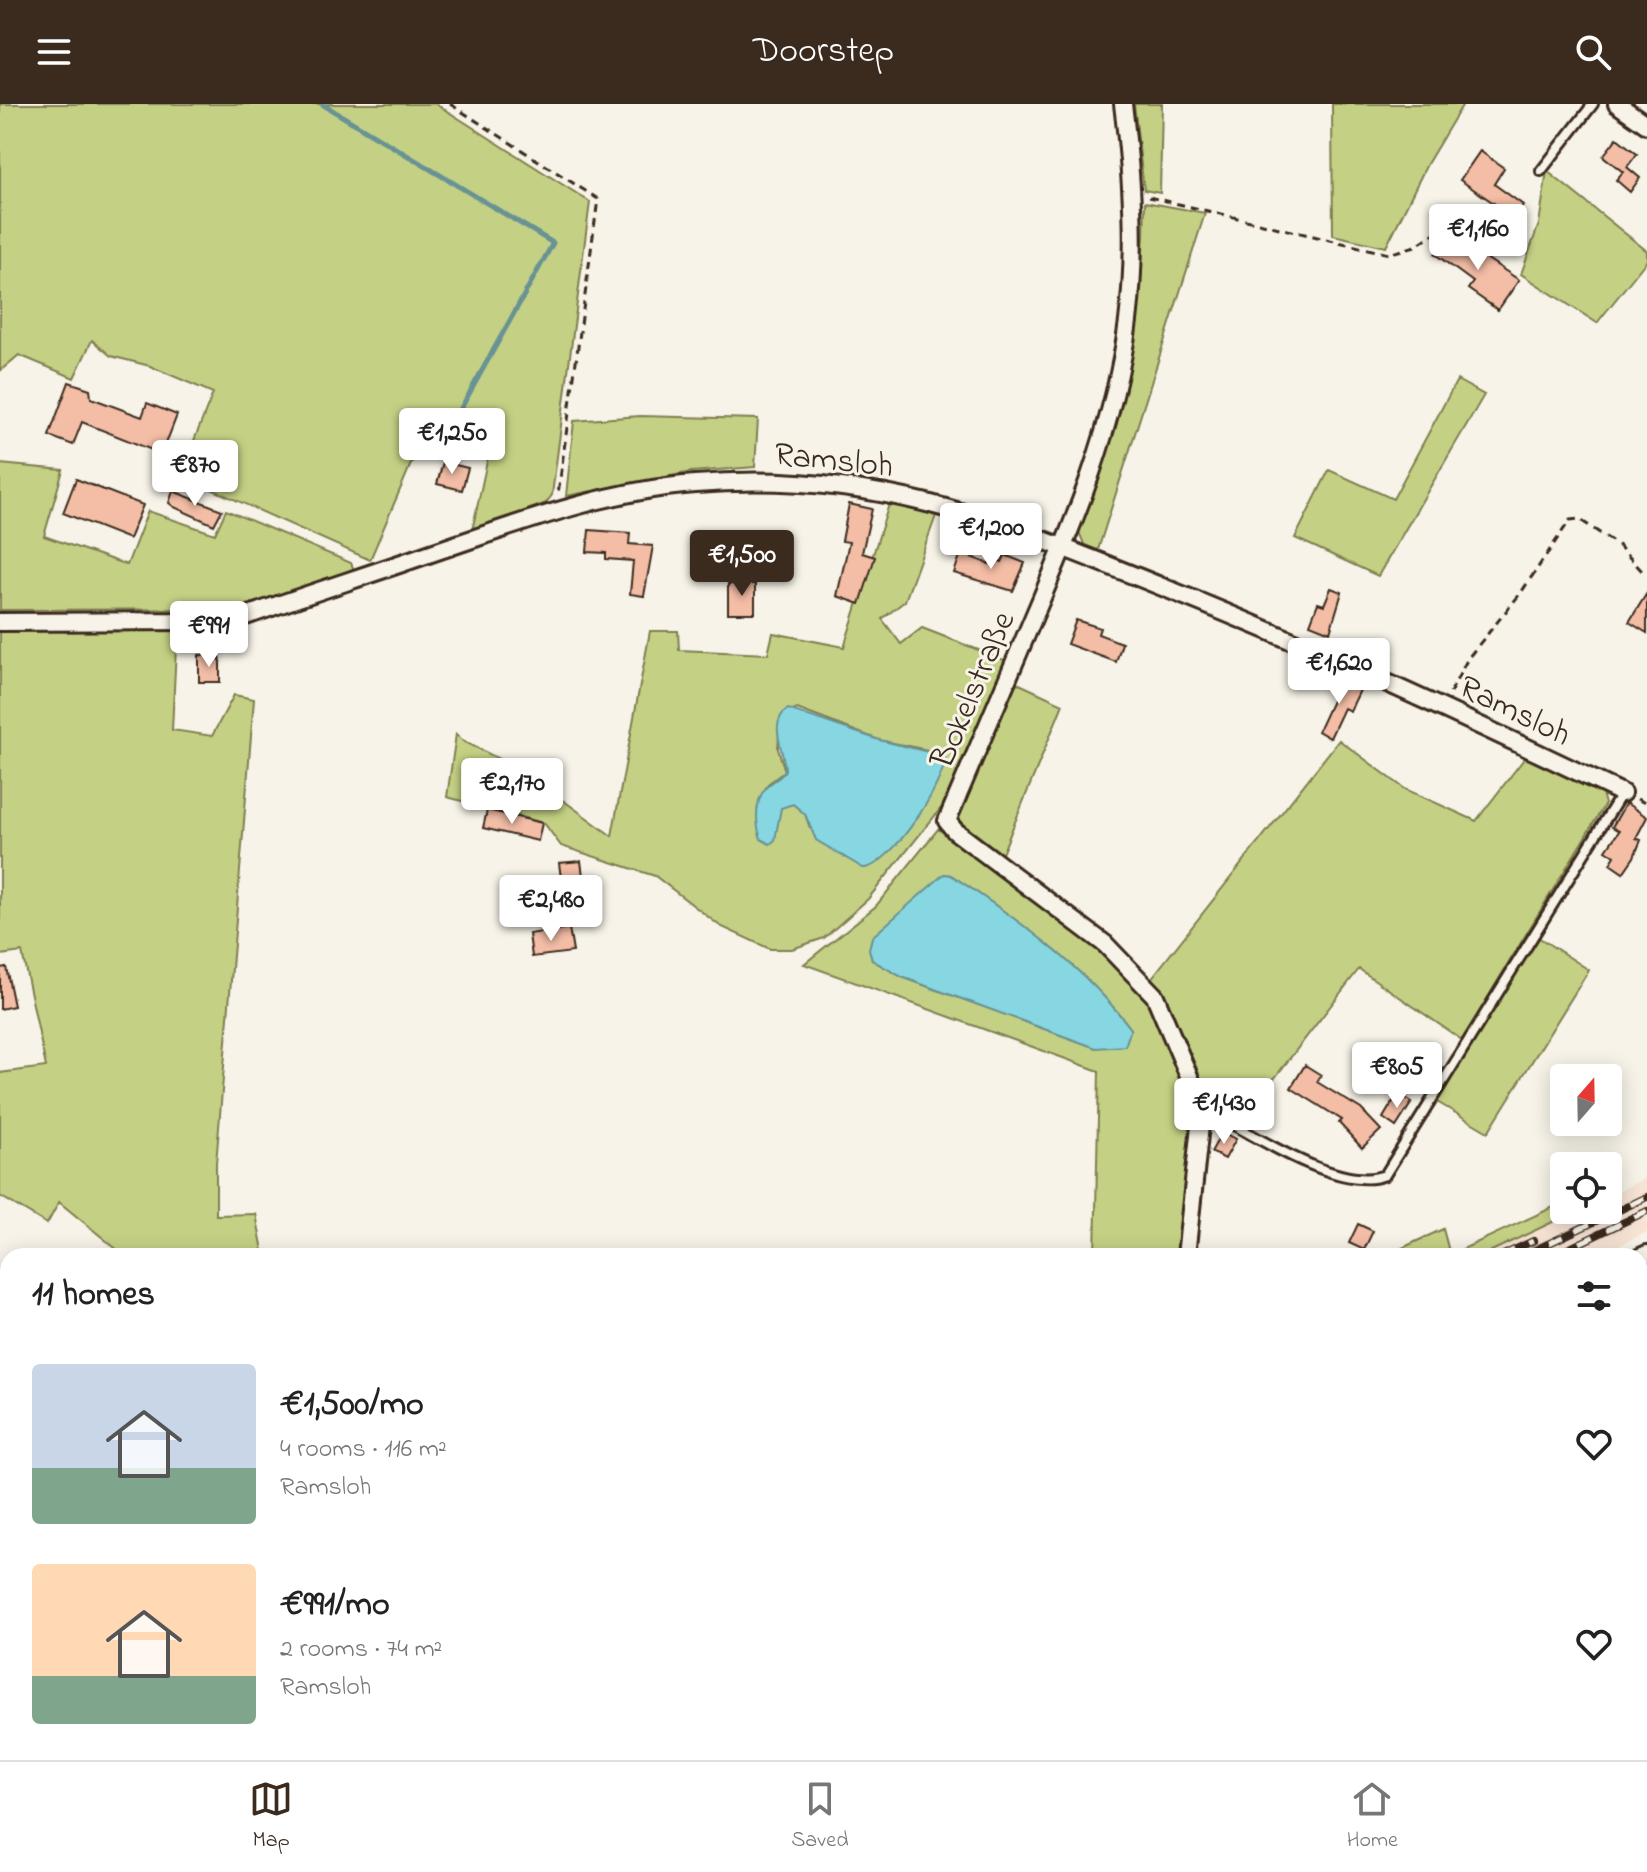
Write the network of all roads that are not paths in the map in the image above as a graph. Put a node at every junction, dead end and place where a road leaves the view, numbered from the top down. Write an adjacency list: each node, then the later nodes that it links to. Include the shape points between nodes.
1 (1123, 104): 6 (street, Bokelstraße, via 1133,196 1123,353 1101,442)
2 (1593, 104): 5 (lane)
3 (1617, 104): 4 (street)
4 (1647, 125)
5 (1541, 171)
6 (1064, 547): 7 (street, Ramsloh, via 914,498 829,483 692,484 556,509 246,616); 8 (street, Ramsloh, via 1331,655); 9 (street, Bokelstraße, via 947,821 1105,944 1144,981)
7 (0, 622)
8 (1622, 793): 9 (lane, via 1385,1175 1366,1180 1322,1169)
9 (1202, 1107): 10 (street, Bokelstraße)
10 (1187, 1248)

